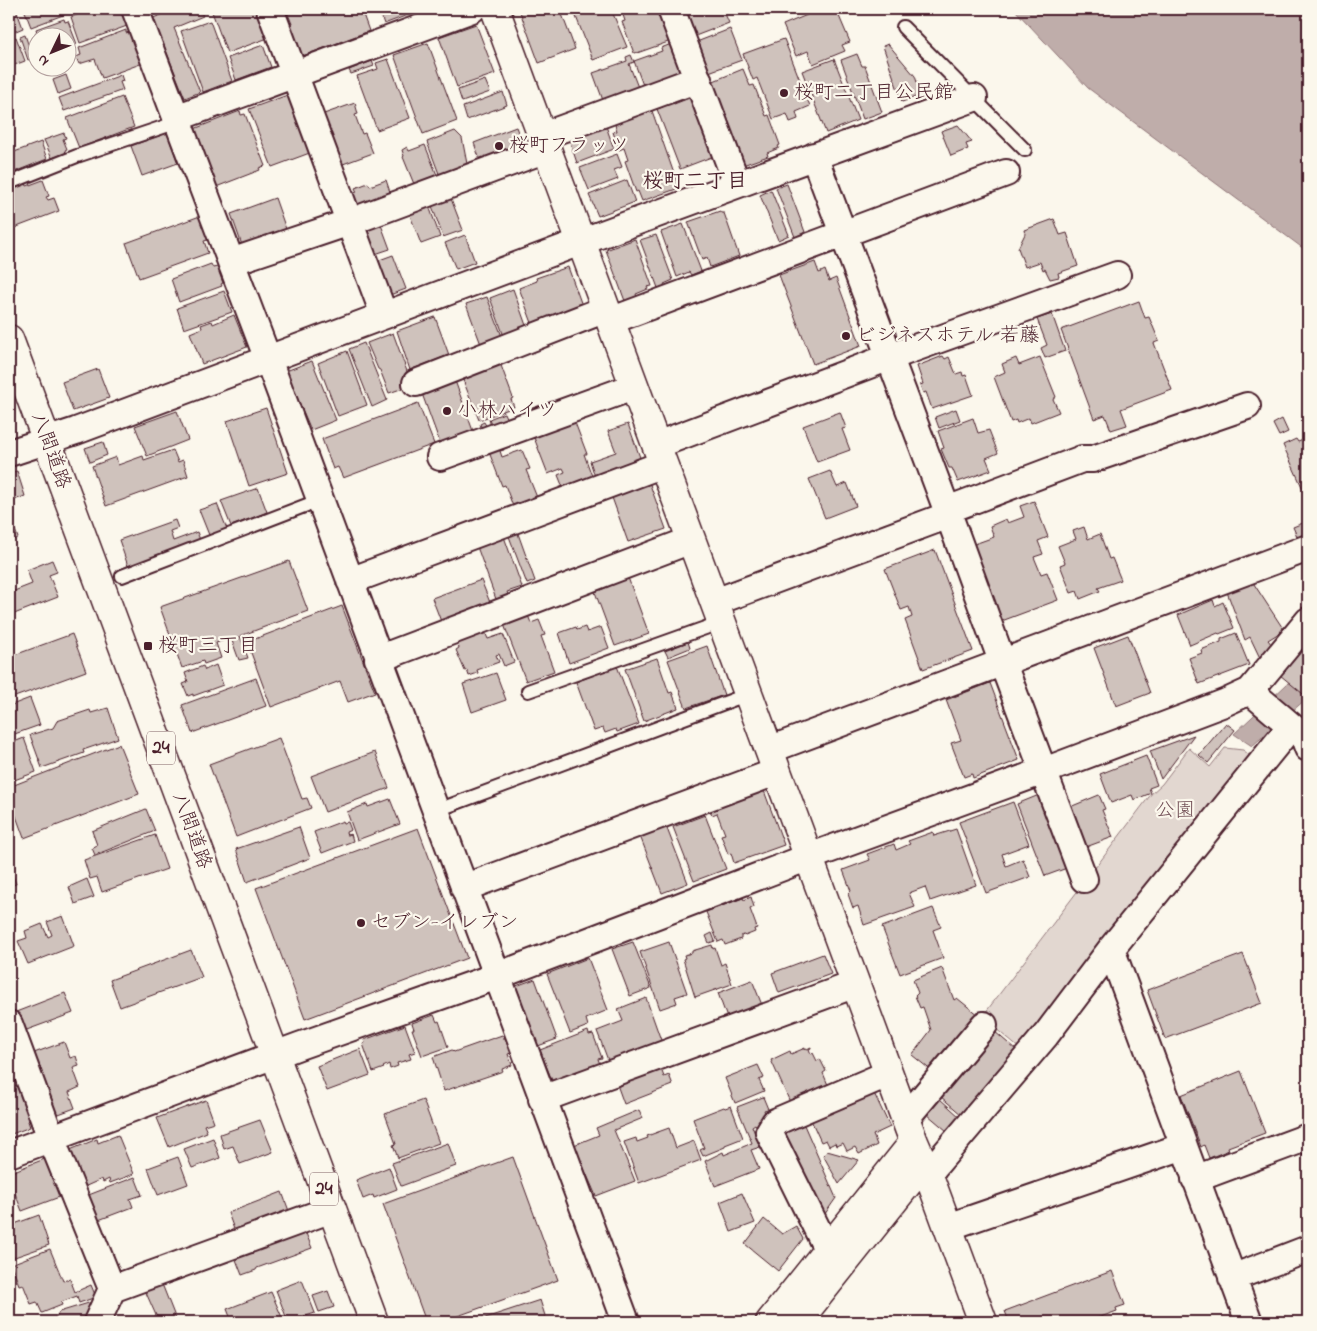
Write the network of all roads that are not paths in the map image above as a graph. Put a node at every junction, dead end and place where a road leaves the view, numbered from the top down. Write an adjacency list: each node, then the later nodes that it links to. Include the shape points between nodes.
1 (270, 9): 7 (street)
2 (472, 9): 7 (street)
3 (494, 9): 20 (street)
4 (671, 9): 8 (street)
5 (139, 12): 10 (street)
6 (903, 27): 9 (lane)
7 (295, 75): 10 (street); 18 (street)
8 (698, 79): 11 (street); 15 (street)
9 (974, 98): 12 (lane); 14 (street)
10 (177, 120): 17 (lane); 21 (street)
11 (556, 131)
12 (1025, 150)
13 (534, 154): 18 (street)
14 (814, 156): 19 (street); 20 (street)
15 (733, 173)
16 (1006, 173): 19 (street)
17 (9, 183)
18 (350, 222): 21 (street); 23 (street)
19 (844, 234): 24 (street); 26 (street)
20 (581, 242): 24 (street); 27 (street)
21 (231, 262): 27 (street)
22 (1118, 275): 26 (street)
23 (380, 304)
24 (608, 315): 28 (street); 34 (street)
25 (9, 338): 31 (street, 八間道路 / 24)
26 (890, 357): 34 (street); 36 (street)
27 (268, 359): 31 (street); 35 (street)
28 (416, 383)
29 (622, 391): 33 (street)
30 (1247, 406): 36 (street, via 1093,459 1082,459)
31 (47, 441): 32 (street); 60 (street, 八間道路 / 24)
32 (9, 453)
33 (440, 457)
34 (654, 457): 40 (street); 41 (street)
35 (320, 500): 39 (lane); 40 (street)
36 (948, 512): 41 (street); 44 (street)
37 (678, 545): 43 (street)
38 (1308, 548): 44 (street)
39 (122, 576)
40 (350, 582): 43 (street)
41 (719, 612): 45 (lane); 49 (street)
42 (1308, 621): 46 (street)
43 (378, 659): 51 (street)
44 (1002, 664): 49 (street); 50 (street)
45 (528, 691)
46 (1250, 691): 48 (street); 50 (street)
47 (735, 699): 51 (lane)
48 (1303, 736): 55 (street)
49 (767, 763): 52 (street); 54 (street)
50 (1044, 771): 52 (street); 53 (street)
51 (435, 811): 54 (street)
52 (809, 857): 56 (street); 66 (street)
53 (1084, 880)
54 (464, 888): 56 (street)
55 (1111, 949): 65 (street); 66 (street, via 1046,1035)
56 (497, 976): 60 (street); 62 (street)
57 (845, 988): 62 (street)
58 (9, 1024): 64 (street)
59 (984, 1025): 66 (street)
60 (275, 1055): 64 (street); 69 (street, 八間道路 / 24)
61 (878, 1078): 72 (street, via 775,1122 769,1132)
62 (542, 1098): 77 (street)
63 (1308, 1136): 68 (street)
64 (51, 1138): 67 (street); 74 (street)
65 (1184, 1146): 68 (street); 70 (street)
66 (918, 1149): 70 (street); 72 (street); 79 (street)
67 (9, 1154)
68 (1195, 1179): 73 (street)
69 (332, 1209): 74 (street); 76 (street, 八間道路 / 24)
70 (948, 1227): 80 (street)
71 (1308, 1249): 73 (street)
72 (828, 1251): 78 (street)
73 (1232, 1278): 81 (street)
74 (112, 1289): 75 (street)
75 (97, 1322)
76 (374, 1322)
77 (626, 1322)
78 (770, 1322)
79 (797, 1322)
80 (983, 1322)
81 (1248, 1322)

